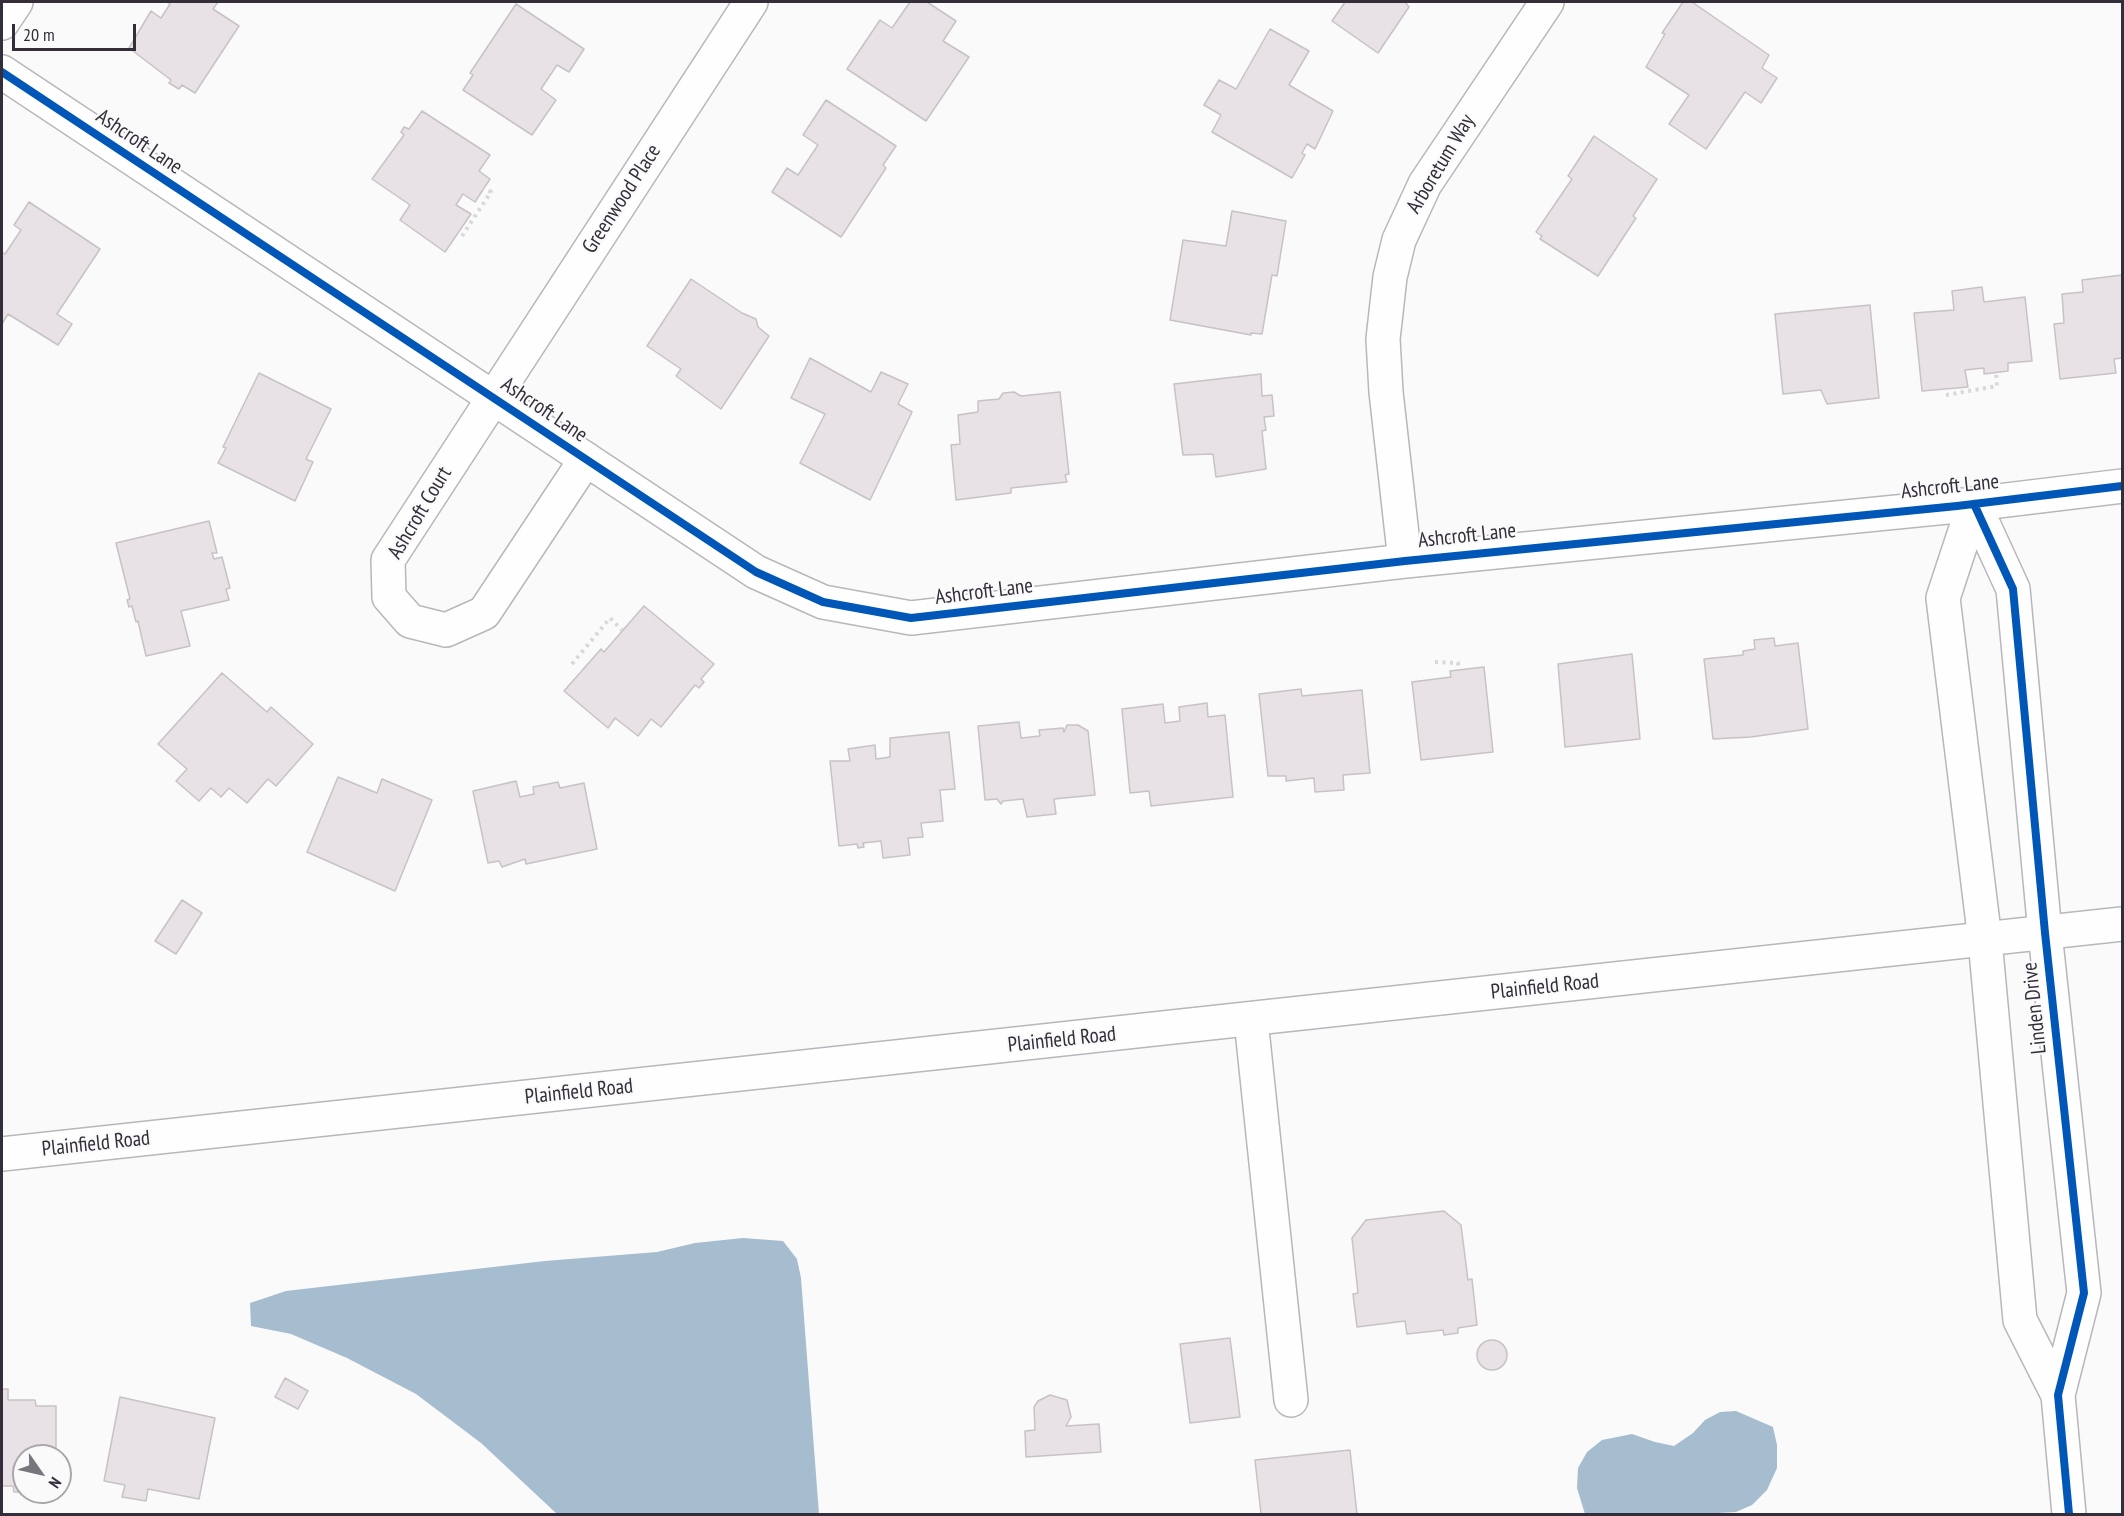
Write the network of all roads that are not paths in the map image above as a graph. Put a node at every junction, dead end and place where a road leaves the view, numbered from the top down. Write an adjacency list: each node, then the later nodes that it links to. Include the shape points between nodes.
1 (16, 2): 4 (street)
2 (751, 2): 6 (street, Greenwood Place)
3 (1546, 2): 10 (street, Arboretum Way, via 1425,184 1399,240 1390,277 1383,348)
4 (2, 23)
5 (2, 72): 6 (street, Ashcroft Lane)
6 (492, 397): 7 (street, Ashcroft Lane); 7 (street, Ashcroft Court, via 388,560 389,597 410,621 446,630 484,613)
7 (586, 459): 10 (street, Ashcroft Lane, via 756,572 823,602 911,618)
8 (2122, 486): 9 (street, Ashcroft Lane)
9 (1974, 504): 10 (street, Ashcroft Lane); 12 (street, Linden Drive, via 2013,589); 13 (street, Linden Drive, via 1943,598)
10 (1405, 561)
11 (2122, 924): 12 (street, Plainfield Road)
12 (2045, 933): 13 (street, Plainfield Road); 16 (street, Linden Drive, via 2084,1293)
13 (1985, 940): 14 (street, Plainfield Road); 16 (street, Linden Drive, via 2020,1320)
14 (1251, 1020): 15 (street, Plainfield Road); 17 (street)
15 (2, 1154)
16 (2058, 1395): 18 (street, Linden Drive)
17 (1291, 1400)
18 (2069, 1515)

